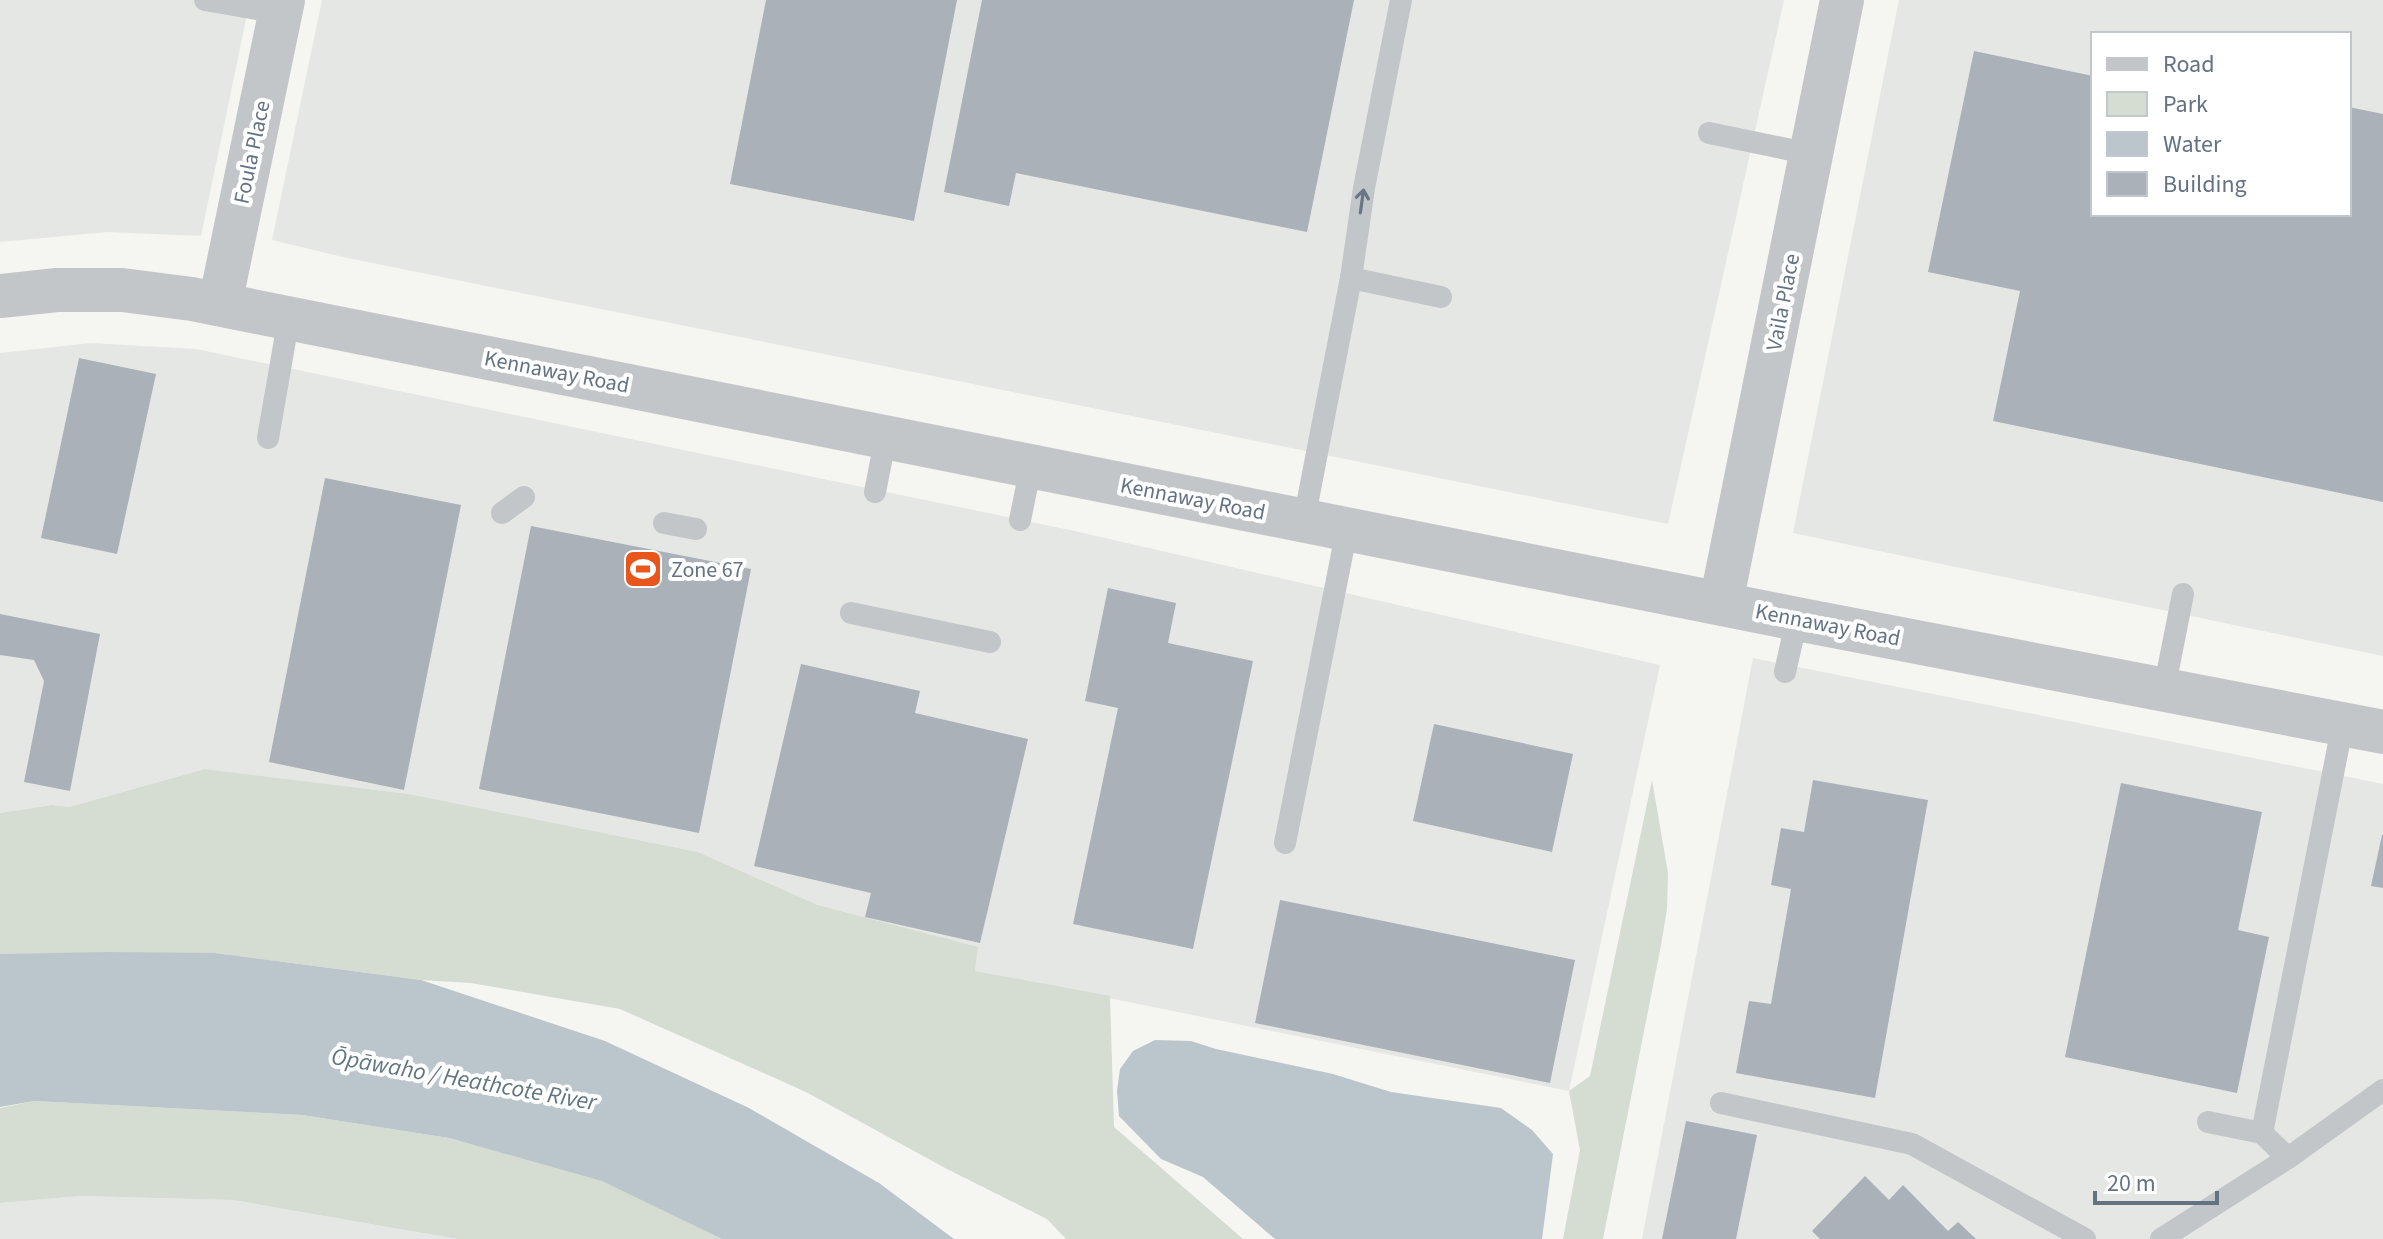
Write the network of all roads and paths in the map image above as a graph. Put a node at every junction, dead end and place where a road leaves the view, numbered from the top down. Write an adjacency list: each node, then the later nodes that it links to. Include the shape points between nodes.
1 (205, 0): 4 (lane)
2 (1401, 0): 7 (lane, one-way to 2)
3 (1842, 0): 6 (street, Vaila Place)
4 (281, 7): 10 (street, Foula Place)
5 (1709, 133): 6 (lane)
6 (1811, 154): 24 (street, Vaila Place)
7 (1351, 278): 9 (lane); 19 (lane)
8 (0, 296): 10 (street, Kennaway Road, via 122,290)
9 (1441, 297)
10 (220, 304): 11 (street, Kennaway Road)
11 (289, 317): 12 (street, Kennaway Road); 13 (lane)
12 (886, 436): 14 (street, Kennaway Road); 15 (lane)
13 (268, 438)
14 (1031, 466): 18 (lane); 19 (street, Kennaway Road)
15 (875, 492)
16 (524, 497): 17 (lane)
17 (502, 513)
18 (1020, 520)
19 (1304, 520): 22 (street, Kennaway Road)
20 (664, 523): 21 (lane)
21 (696, 529)
22 (1347, 529): 24 (street, Kennaway Road); 31 (lane)
23 (2183, 594): 29 (lane)
24 (1721, 603): 26 (street, Kennaway Road)
25 (851, 613): 27 (lane)
26 (1797, 619): 28 (lane); 29 (street, Kennaway Road)
27 (990, 642)
28 (1785, 672)
29 (2164, 690): 30 (street, Kennaway Road)
30 (2363, 728): 35 (lane)
31 (1285, 843)
32 (2380, 1098): 36 (lane)
33 (1721, 1103): 37 (lane, via 1912,1144)
34 (2208, 1122): 35 (lane)
35 (2262, 1133): 36 (lane)
36 (2288, 1158): 38 (lane)
37 (2085, 1239)
38 (2161, 1239)

